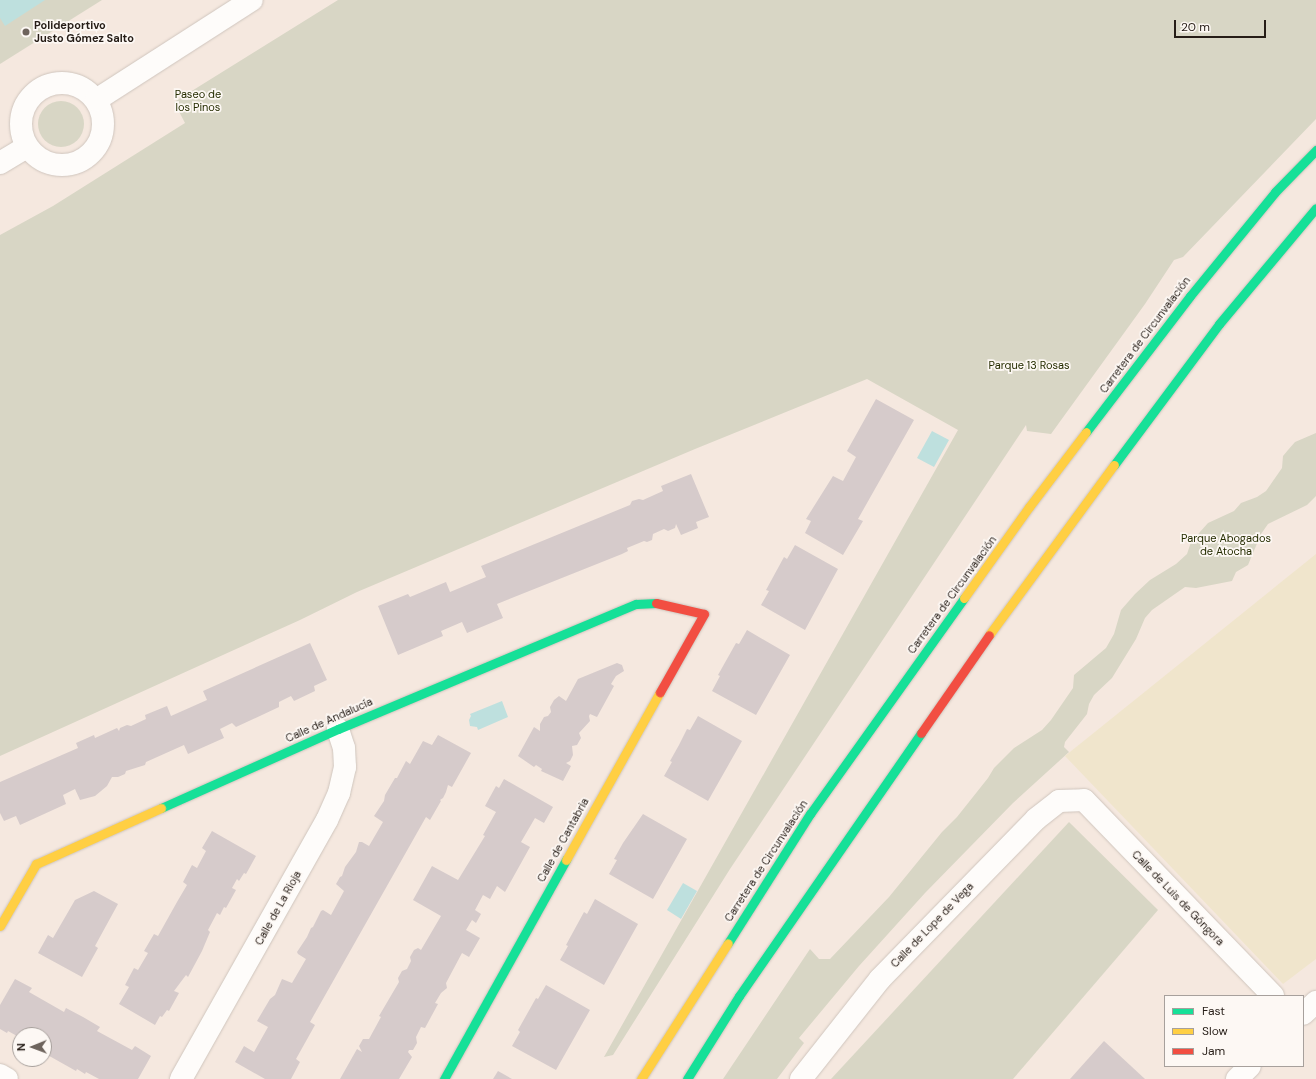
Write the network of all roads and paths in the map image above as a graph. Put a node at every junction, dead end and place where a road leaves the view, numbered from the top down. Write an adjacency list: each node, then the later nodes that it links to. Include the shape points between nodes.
1 (252, 0): 2 (street)
2 (96, 100): 3 (street, via 86,90 73,84 58,83 45,86 33,94 25,106 21,120 22,134); 3 (street, via 102,113 104,128 100,142 91,154 79,163 65,166 50,164 37,158)
3 (27, 147): 5 (street)
4 (1316, 150): 19 (main road, Carretera de Circunvalación, via 1275,192 1190,296 1029,507 810,814)
5 (0, 163)
6 (1316, 208): 20 (main road, via 1219,324 1010,605 739,996)
7 (704, 614): 8 (main road, Calle de Andalucía, via 651,602 636,604); 18 (main road, Calle de Cantabria)
8 (338, 729): 10 (main road, Calle de Andalucía, via 36,864); 17 (street, Calle de La Rioja, via 344,748 345,767 339,793 327,820)
9 (1084, 800): 11 (street, Calle de Luis de Góngora); 21 (street, Calle de Lope de Vega, via 1059,801 1036,819 880,979)
10 (0, 926)
11 (1272, 995)
12 (1316, 1002): 13 (street)
13 (1304, 1013)
14 (1249, 1067): 22 (street)
15 (0, 1075): 16 (street)
16 (7, 1079)
17 (181, 1079)
18 (444, 1079)
19 (640, 1079)
20 (687, 1079)
21 (801, 1079)
22 (1237, 1079)

